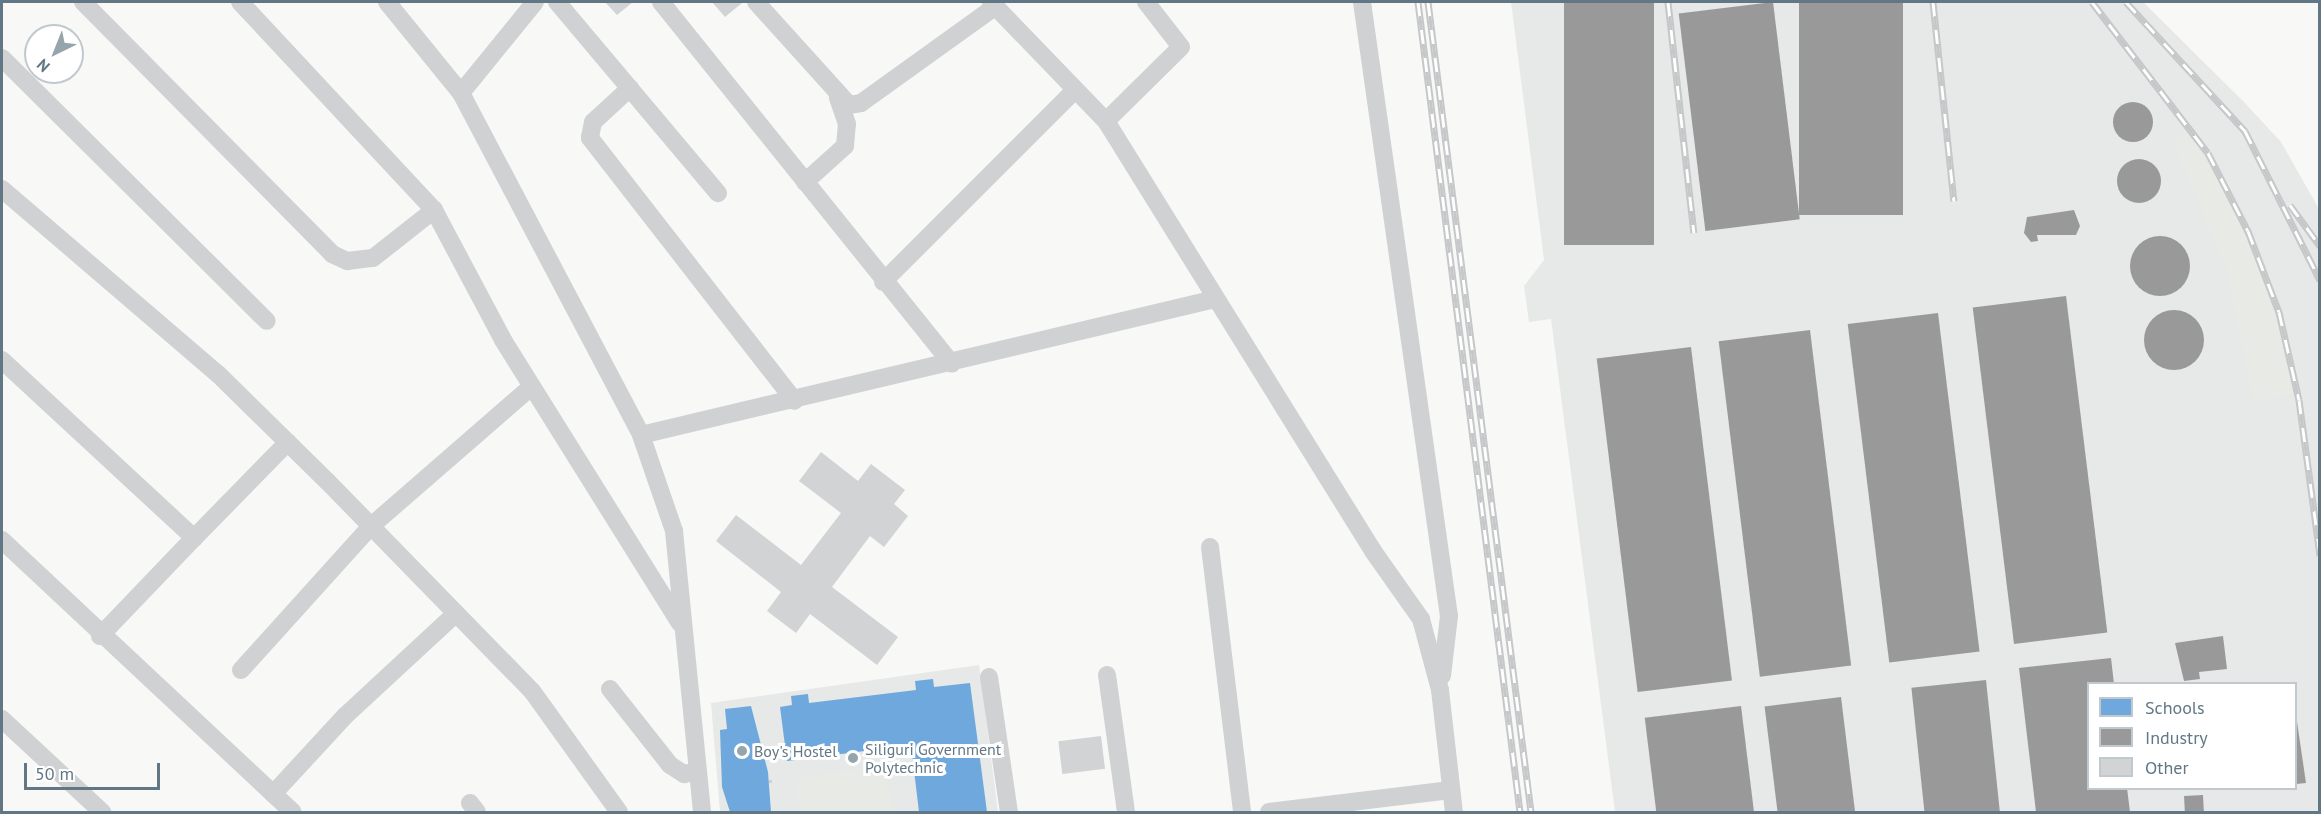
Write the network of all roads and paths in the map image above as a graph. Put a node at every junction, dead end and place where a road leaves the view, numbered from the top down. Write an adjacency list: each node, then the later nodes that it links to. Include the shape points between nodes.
1 (83, 2): 20 (street, via 332,254 347,261 373,258)
2 (240, 2): 20 (street)
3 (387, 2): 14 (street)
4 (535, 2): 14 (street)
5 (557, 2): 12 (street)
6 (661, 2): 17 (street)
7 (756, 2): 15 (street)
8 (1146, 2): 16 (street, via 1181,47)
9 (1362, 2): 41 (street, via 1449,616)
10 (994, 4): 13 (street); 15 (street, via 861,103 849,105)
11 (2, 58): 23 (street)
12 (630, 88): 19 (street); 27 (street, via 593,122 590,138)
13 (1076, 90): 16 (street); 21 (street)
14 (461, 93): 28 (street)
15 (837, 98): 17 (street, via 847,124 845,146)
16 (1106, 120): 22 (street)
17 (805, 182): 21 (street)
18 (2, 189): 29 (street, via 218,374)
19 (718, 193)
20 (434, 210): 26 (street)
21 (883, 282): 25 (street)
22 (1215, 299): 25 (street); 41 (street, via 1421,619)
23 (267, 321)
24 (2, 360): 31 (street)
25 (952, 364): 27 (street)
26 (531, 387): 30 (street); 35 (street)
27 (795, 401): 28 (street)
28 (641, 435): 35 (street, via 674,531)
29 (288, 442): 30 (street); 31 (street)
30 (370, 527): 34 (street); 37 (street)
31 (194, 538): 36 (street)
32 (2, 540): 36 (street)
33 (1210, 547): 53 (street)
34 (456, 614): 45 (street, via 345,716); 49 (street, via 532,691)
35 (683, 628): 43 (street)
36 (99, 636): 45 (street)
37 (241, 670)
38 (1107, 675): 52 (street)
39 (989, 677): 51 (street)
40 (610, 689): 43 (street, via 676,770)
41 (1440, 690): 44 (street)
42 (2, 720): 47 (street)
43 (698, 771): 50 (street)
44 (1451, 790): 46 (street); 55 (street)
45 (273, 794): 48 (street)
46 (1362, 807): 54 (street)
47 (102, 813)
48 (293, 813)
49 (619, 813)
50 (702, 813)
51 (1009, 813)
52 (1126, 813)
53 (1242, 813)
54 (1269, 813)
55 (1454, 813)

